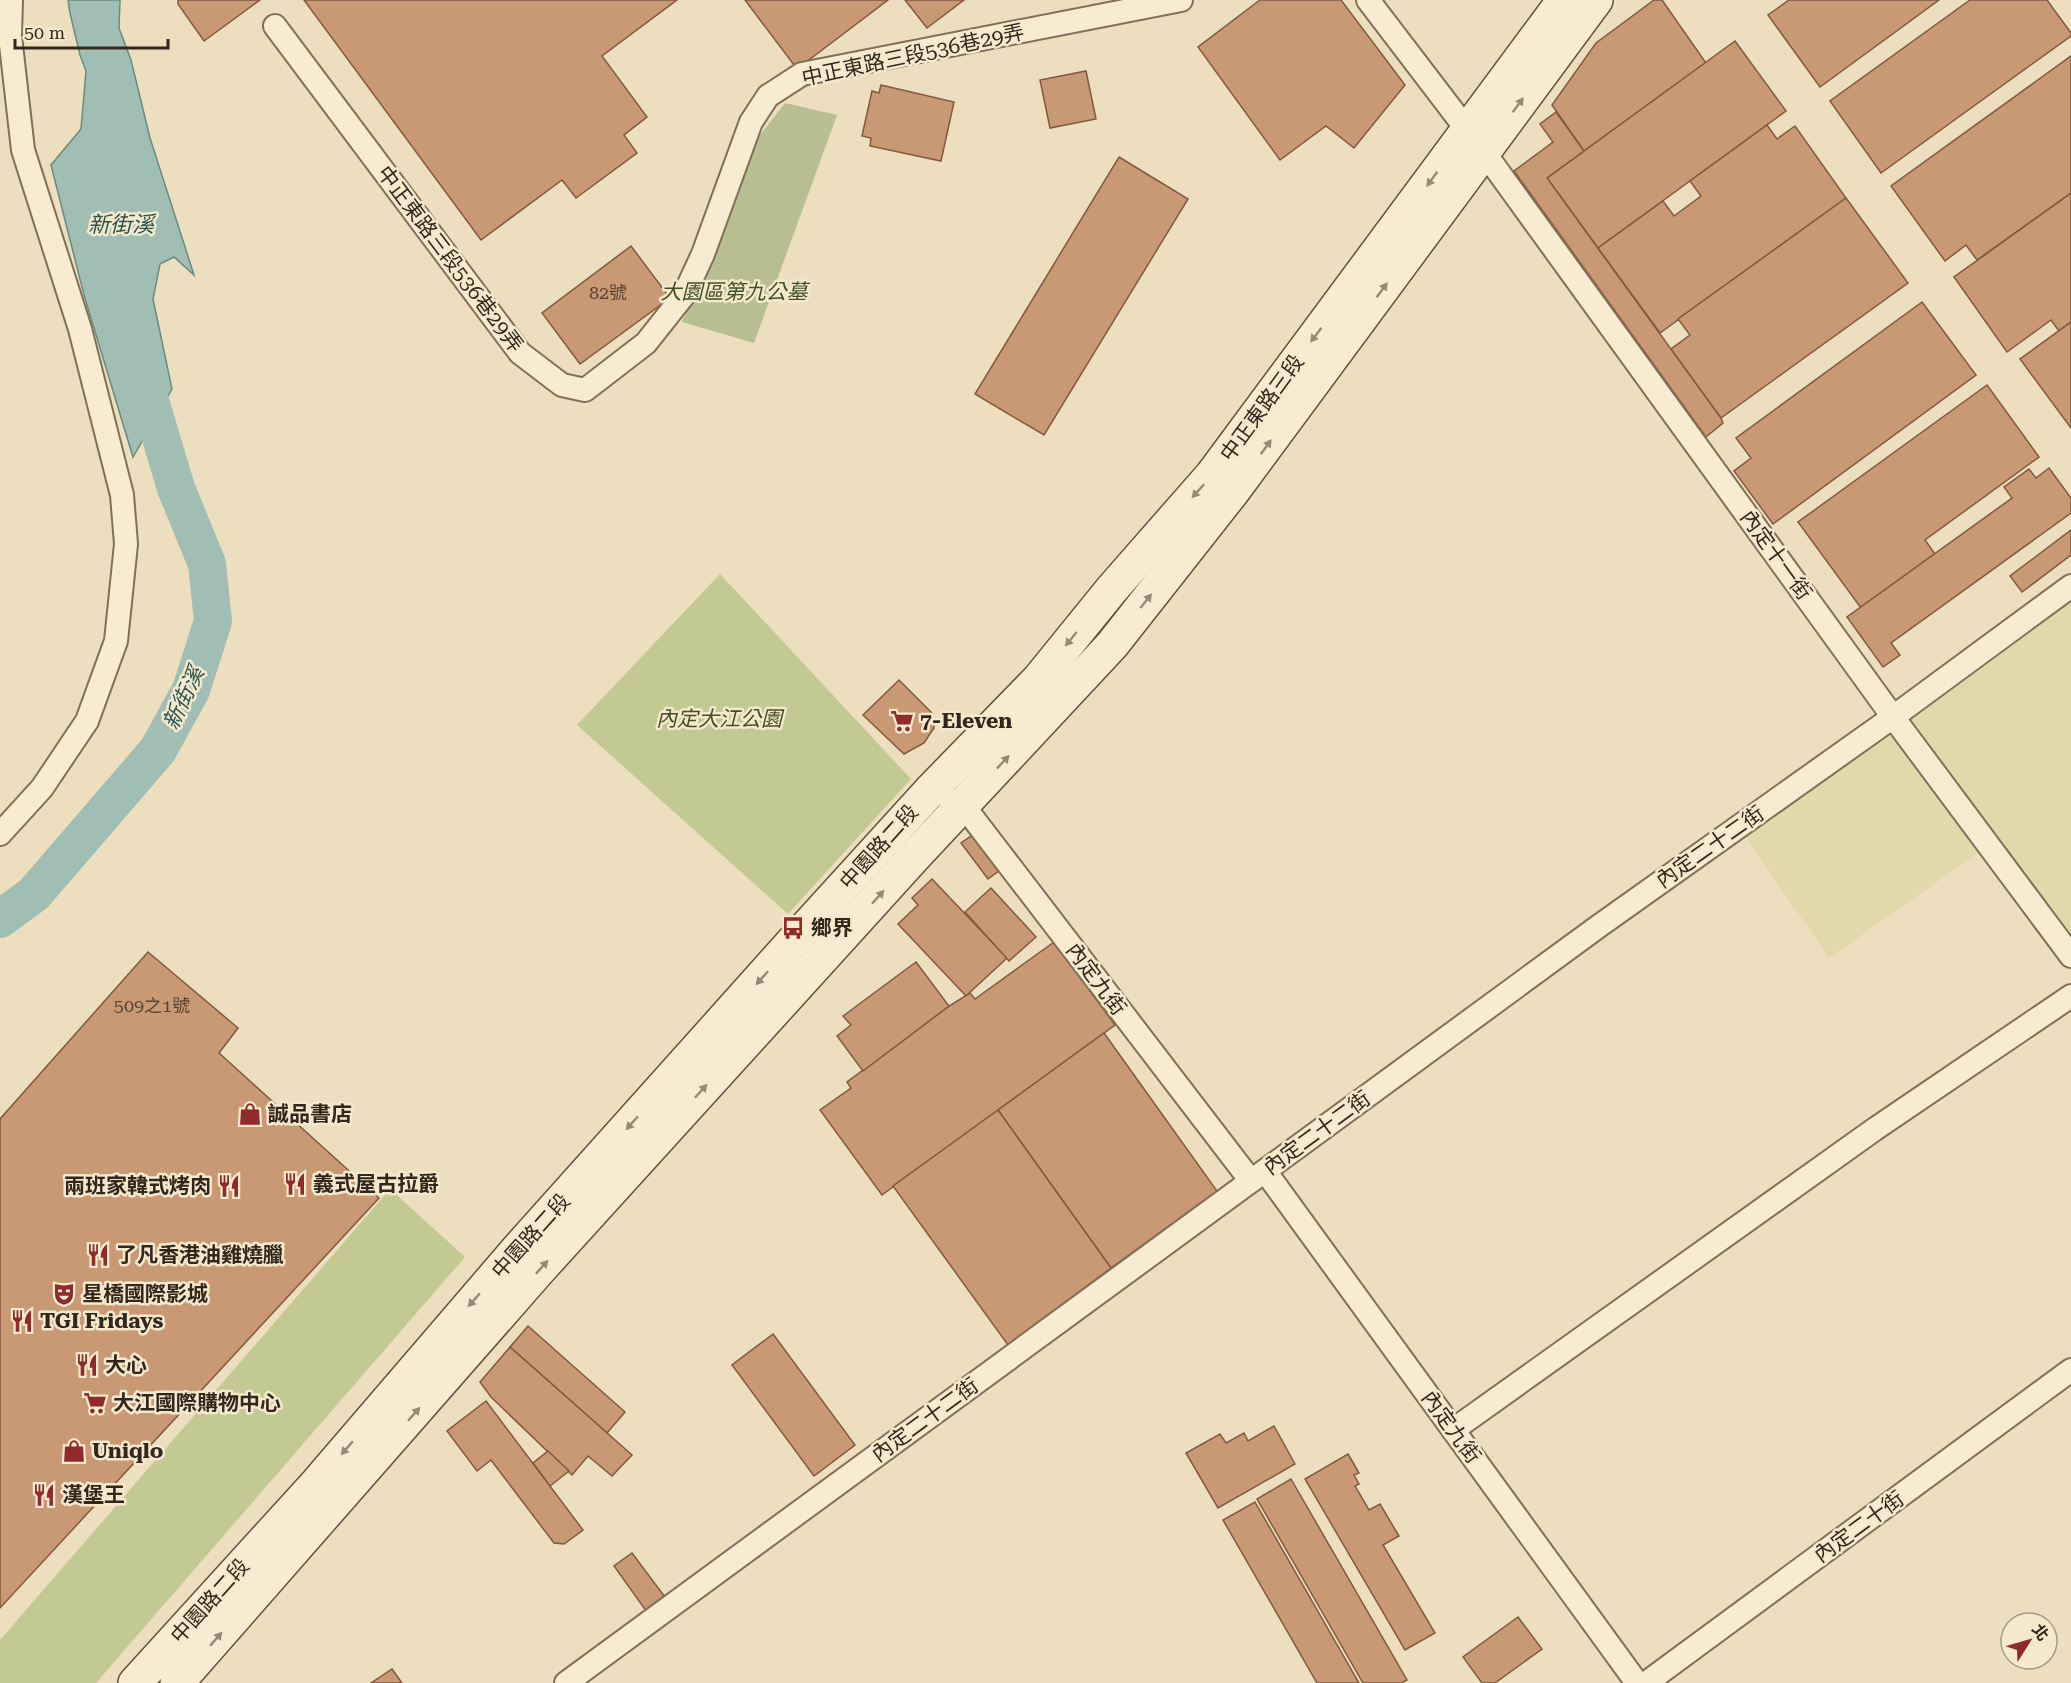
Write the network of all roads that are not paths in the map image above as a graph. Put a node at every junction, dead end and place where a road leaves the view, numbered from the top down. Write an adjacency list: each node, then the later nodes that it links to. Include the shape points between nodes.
1 (11, 0): 12 (street, via 10,36 23,150 80,329 122,495 126,544 116,641 87,721 42,788)
2 (1181, 0): 6 (street, 中正東路三段536巷29弄, via 802,74 768,96 751,122 684,295 646,343 585,390 562,385 520,353)
3 (1368, 0): 7 (street, 內定十一街)
4 (1564, 0): 7 (main road, 中正東路三段)
5 (1596, 0): 7 (main road, 中正東路三段, one-way to 5)
6 (275, 26)
7 (1475, 142): 9 (street, 內定十一街); 10 (main road, 中正東路三段, one-way to 10, via 1212,475 1039,678); 11 (main road, 中園路二段, one-way to 7, via 1112,645 1234,490)
8 (2071, 586): 9 (street, 內定二十二街)
9 (1893, 717): 13 (street, 內定十一街); 15 (street, 內定二十二街)
10 (930, 791): 11 (street, 內定九街); 18 (main road, 中園路二段, one-way to 18)
11 (963, 805): 15 (street, 內定九街); 19 (main road, 中園路二段, one-way to 11, via 533,1278)
12 (0, 834)
13 (2071, 956)
14 (2071, 996): 17 (street, via 1875,1129)
15 (1258, 1176): 17 (street, 內定九街); 20 (street, 內定二十二街)
16 (2071, 1370): 22 (street, 內定二十街)
17 (1454, 1430): 21 (street, 內定九街)
18 (135, 1683)
19 (177, 1683)
20 (566, 1683)
21 (1637, 1683)
22 (1646, 1683)

